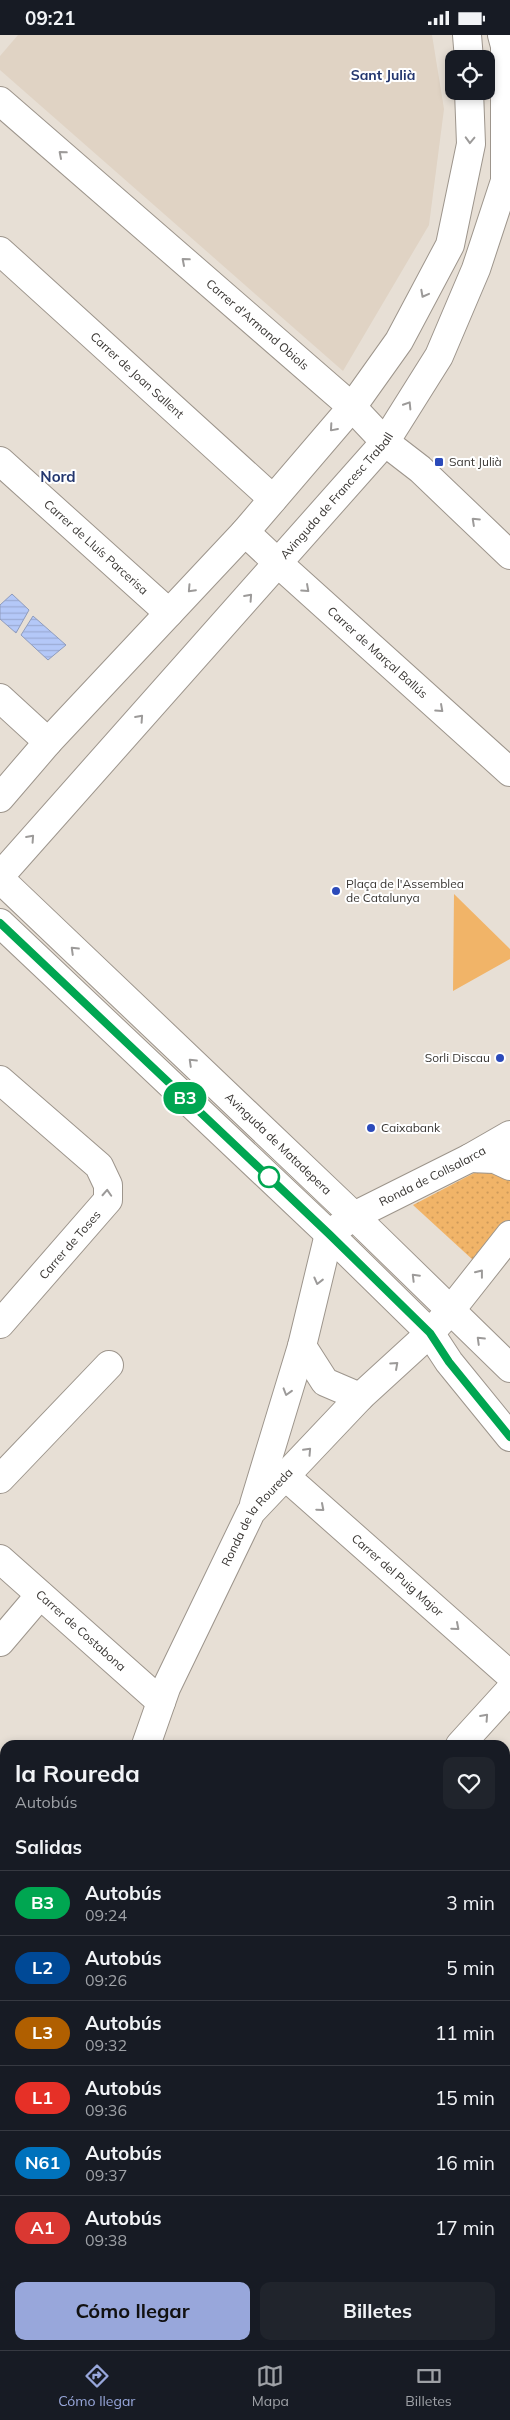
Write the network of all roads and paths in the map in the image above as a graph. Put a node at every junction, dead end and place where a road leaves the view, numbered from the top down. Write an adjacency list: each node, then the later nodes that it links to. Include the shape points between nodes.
1 (467, 35): 2 (street)
2 (468, 50)
3 (506, 57): 6 (street, Avinguda de Francesc Traball)
4 (469, 100): 8 (street, one-way to 8, via 471,144 450,245 399,341)
5 (0, 101): 8 (street, Carrer d'Armand Obiols, one-way to 5)
6 (504, 195): 9 (street, Avinguda de Francesc Traball, one-way to 6, via 439,356)
7 (0, 251): 11 (street, Carrer de Joan Sallent)
8 (352, 407): 9 (street, Carrer d'Armand Obiols); 11 (street, one-way to 11)
9 (385, 442): 13 (street, Carrer d'Armand Obiols, one-way to 9, via 420,469); 14 (street, Avinguda de Francesc Traball)
10 (0, 461): 15 (street, Carrer de Lluís Parcerisa)
11 (273, 499): 12 (street)
12 (245, 531): 14 (street, Carrer de Marçal Ballús); 15 (street, one-way to 15)
13 (510, 555)
14 (278, 564): 18 (street, Carrer de Marçal Ballús, one-way to 18); 20 (street, Avinguda de Francesc Traball, one-way to 14)
15 (168, 613): 17 (street)
16 (0, 698): 17 (street)
17 (48, 742): 19 (street)
18 (510, 773)
19 (0, 798)
20 (0, 877): 26 (street, Avinguda de Matadepera, one-way to 20)
21 (0, 923): 27 (street)
22 (0, 1080): 30 (street, Carrer de Toses, one-way to 22, via 108,1200 108,1185 99,1166)
23 (510, 1135): 24 (street, Ronda de Collsalarca)
24 (470, 1158): 25 (street, via 495,1159); 26 (street, Ronda de Collsalarca)
25 (510, 1166)
26 (354, 1216): 27 (street, Ronda de Collsalarca); 29 (street, Avinguda de Matadepera, one-way to 26)
27 (329, 1234): 31 (street); 32 (street, one-way to 32)
28 (510, 1235): 29 (street, one-way to 28)
29 (450, 1311): 31 (street, Ronda de la Roureda); 34 (street, Avinguda de Matadepera, one-way to 29)
30 (0, 1324)
31 (430, 1333): 35 (street, Ronda de la Roureda, one-way to 31); 36 (street, via 449,1362)
32 (302, 1346): 35 (street, via 326,1382); 39 (street, one-way to 39)
33 (109, 1365): 38 (street)
34 (510, 1369)
35 (360, 1397): 37 (street, Ronda de la Roureda, one-way to 35)
36 (510, 1437)
37 (285, 1476): 39 (street, Ronda de la Roureda); 43 (street, Carrer del Puig Major, one-way to 43)
38 (0, 1479)
39 (251, 1512): 45 (street, Ronda de la Roureda)
40 (0, 1559): 41 (street, Carrer de Costabona)
41 (40, 1595): 42 (street); 45 (street, Carrer de Costabona)
42 (0, 1641)
43 (510, 1675)
44 (510, 1690): 47 (street, one-way to 44)
45 (161, 1702): 46 (street, Ronda de la Roureda)
46 (148, 1740)
47 (465, 1740)

